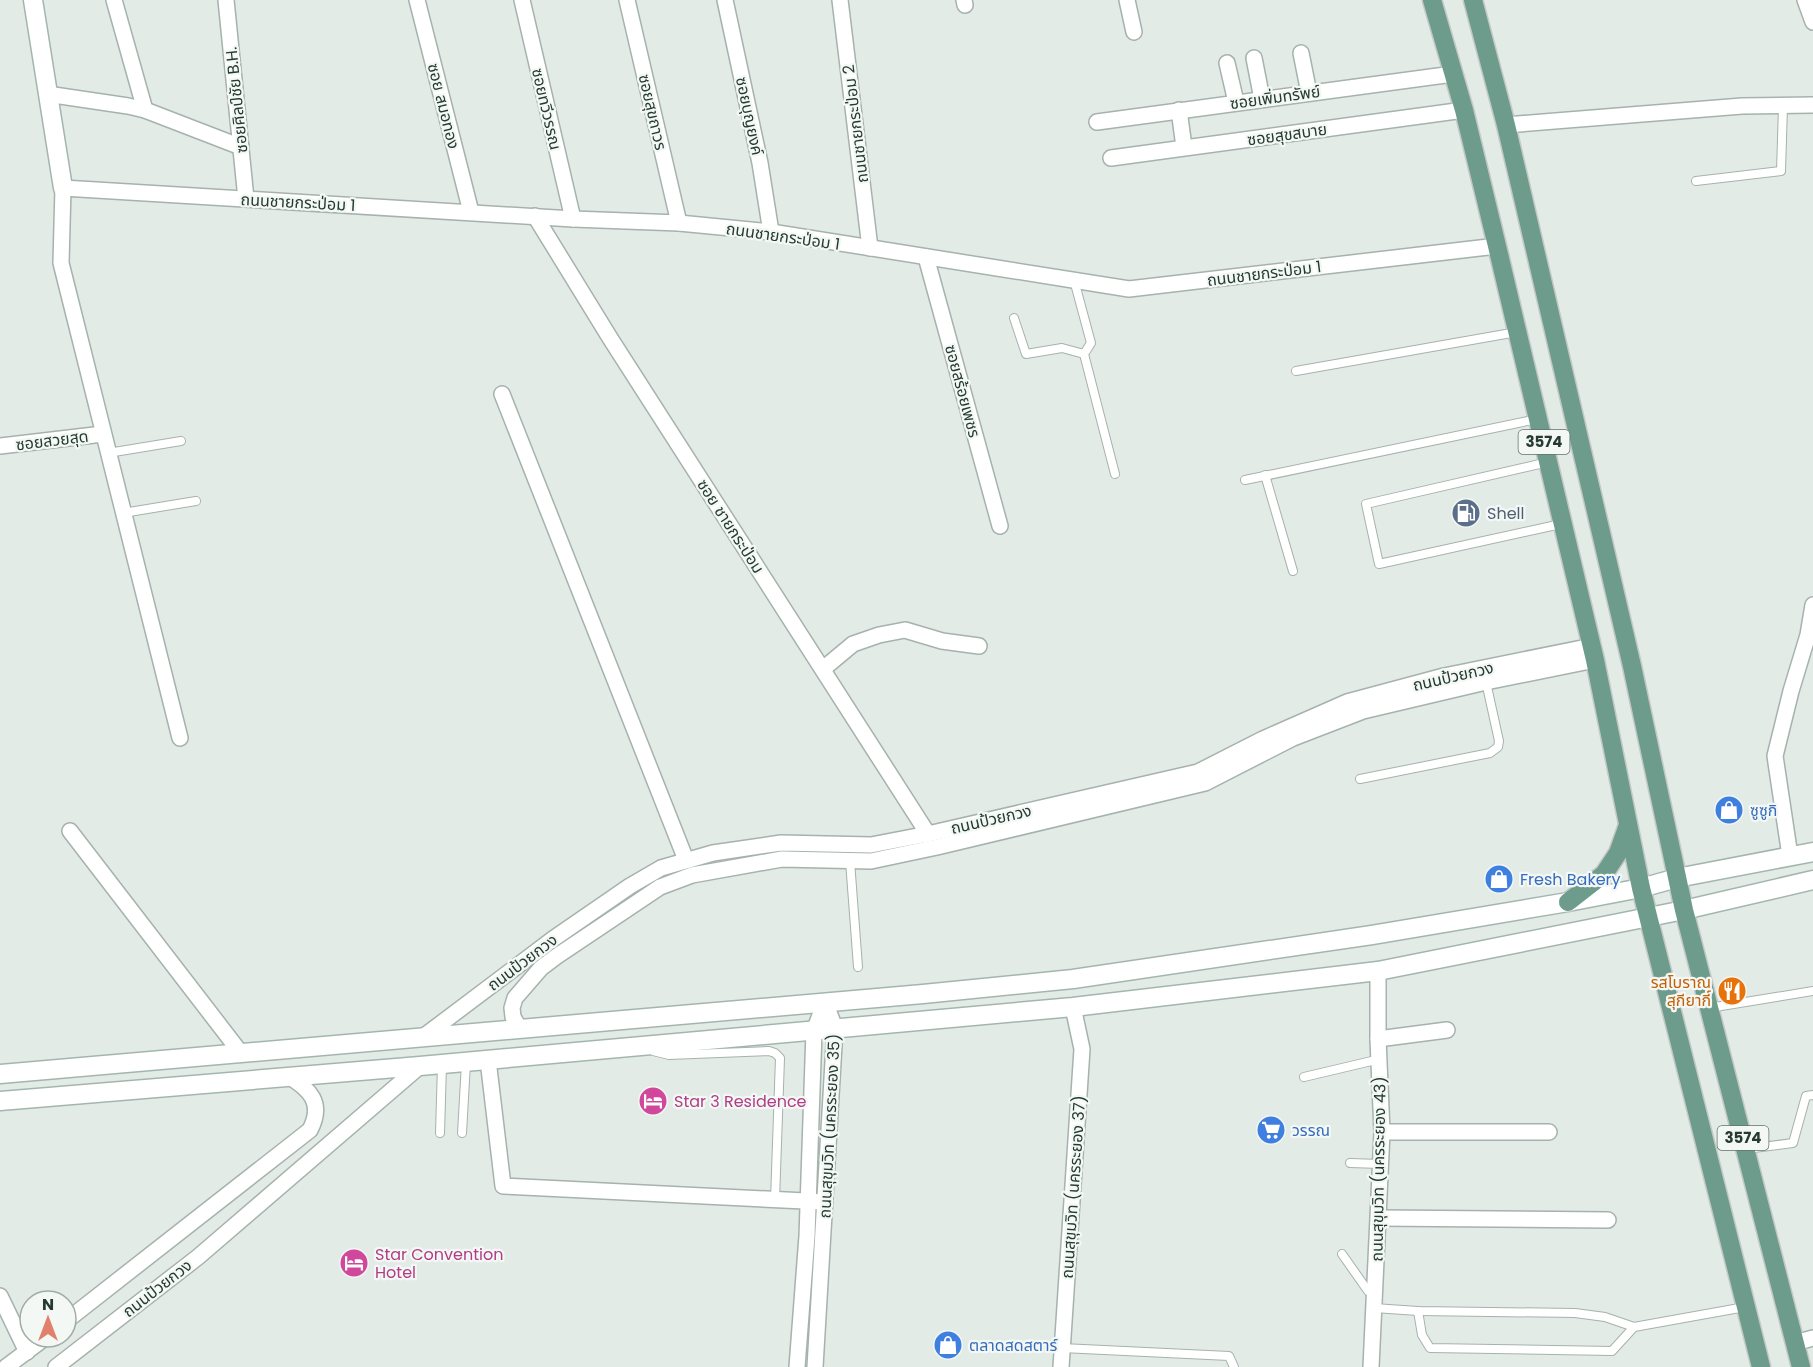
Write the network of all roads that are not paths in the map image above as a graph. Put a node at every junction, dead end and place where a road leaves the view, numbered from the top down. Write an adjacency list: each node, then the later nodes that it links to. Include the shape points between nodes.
1 (33, 0): 20 (street)
2 (114, 0): 25 (street)
3 (226, 0): 30 (street, ซอยศิลป์ชัย B.H.)
4 (417, 0): 36 (street, ซอย สมอทอง)
5 (522, 0): 38 (street, ซอยทวีวรรณ)
6 (627, 0): 39 (street, ซอยสุขถาวร)
7 (725, 0): 40 (street, ซอยบุญยงค์)
8 (840, 0): 42 (street, ถนนชายกระป่อม 2)
9 (1127, 0): 14 (street)
10 (1432, 0): 18 (main road, 3574)
11 (1473, 0): 29 (main road, 3574)
12 (1805, 0): 13 (street)
13 (1813, 22)
14 (1134, 32)
15 (1301, 53): 19 (street)
16 (1254, 58): 21 (street)
17 (1227, 63): 22 (street)
18 (1453, 74): 19 (street, ซอยเพิ่มทรัพย์); 27 (main road, 3574)
19 (1309, 93): 21 (street, ซอยเพิ่มทรัพย์)
20 (47, 94): 25 (street); 34 (street)
21 (1262, 99): 22 (street, ซอยเพิ่มทรัพย์)
22 (1236, 102): 26 (street, ซอยเพิ่มทรัพย์)
23 (1813, 105): 24 (street)
24 (1782, 106): 29 (street); 33 (lane, via 1781,171)
25 (145, 110): 30 (street)
26 (1179, 110): 28 (street, ซอยเพิ่มทรัพย์); 31 (street)
27 (1464, 110): 31 (street, ซอยสุขสบาย); 41 (main road, 3574)
28 (1097, 122)
29 (1506, 125): 78 (main road, 3574, via 1632,666)
30 (241, 147): 35 (street, ซอยศิลป์ชัย B.H.)
31 (1184, 147): 32 (street, ซอยสุขสบาย)
32 (1111, 158)
33 (1696, 181)
34 (63, 188): 35 (street, ถนนชายกระป่อม 1); 51 (street, via 61,263)
35 (246, 199): 36 (street, ถนนชายกระป่อม 1)
36 (471, 212): 37 (street, ถนนชายกระป่อม 1)
37 (535, 216): 38 (street, ถนนชายกระป่อม 1); 67 (street, ซอย ชายกระป่อม)
38 (573, 219): 39 (street, ถนนชายกระป่อม 1)
39 (679, 223): 40 (street, ถนนชายกระป่อม 1)
40 (771, 232): 42 (street, ถนนชายกระป่อม 1)
41 (1497, 246): 44 (street, ถนนชายกระป่อม 1, via 1129,289); 46 (main road, 3574)
42 (870, 248): 43 (street, ถนนชายกระป่อม 1)
43 (926, 256): 44 (street, ถนนชายกระป่อม 1); 62 (street, ซอยสร้อยเพชร)
44 (1074, 280): 47 (lane, via 1091,343)
45 (1014, 318): 47 (lane, via 1026,354 1062,348)
46 (1517, 332): 48 (lane); 50 (main road, 3574)
47 (1084, 354): 56 (lane)
48 (1296, 371)
49 (502, 394): 76 (street)
50 (1538, 419): 55 (main road, 3574); 57 (lane)
51 (103, 434): 53 (street, ซอยสวยสุด); 54 (street)
52 (181, 441): 54 (lane)
53 (0, 446)
54 (108, 453): 60 (street)
55 (1548, 462): 61 (main road, 3574); 61 (lane, via 1366,504 1379,564)
56 (1115, 474)
57 (1265, 476): 58 (lane); 63 (lane)
58 (1245, 480)
59 (196, 501): 60 (lane)
60 (123, 513): 69 (street)
61 (1563, 524): 66 (main road, 3574)
62 (1000, 526)
63 (1293, 571)
64 (1813, 605): 75 (street, via 1776,756)
65 (979, 646): 67 (street, via 905,630 854,644)
66 (1594, 653): 68 (street, ถนนป้วยกวง); 71 (main road, 3574); 73 (street, ถนนป้วยกวง, via 1444,676 1347,702 1198,772)
67 (823, 669): 73 (street, ซอย ชายกระป่อม)
68 (1486, 682): 70 (lane, via 1498,747 1490,753); 77 (street, ถนนป้วยกวง, via 1363,711 1293,738 1205,783 937,848 871,861)
69 (180, 738)
70 (1360, 778)
71 (1628, 824): 80 (main road, 3574); 81 (main road, via 1618,854 1604,874)
72 (70, 831): 99 (street)
73 (928, 834): 76 (street, ถนนป้วยกวง, via 871,845 781,843)
74 (1813, 852): 75 (street)
75 (1790, 856): 78 (street)
76 (686, 860): 84 (street, ถนนป้วยกวง, via 661,868 630,886)
77 (850, 861): 85 (lane); 87 (street, ถนนป้วยกวง, via 782,859 693,875 660,887 557,956)
78 (1677, 878): 80 (street); 82 (main road, 3574)
79 (1813, 880): 82 (street)
80 (1641, 888): 81 (street); 83 (main road, 3574)
81 (1569, 902): 89 (street, via 1073,979)
82 (1684, 910): 83 (street); 91 (main road, 3574)
83 (1648, 917): 86 (street); 125 (main road, 3574)
84 (527, 958): 87 (street, via 522,970); 96 (street, ถนนป้วยกวง)
85 (858, 967)
86 (1378, 971): 90 (street); 97 (street, ถนนสุขุมวิท (นครระยอง 43))
87 (526, 985): 93 (street, ถนนป้วยกวง, via 512,1008 513,1017)
88 (1813, 991): 91 (lane)
89 (825, 1002): 92 (street, ถนนสุขุมวิท (นครระยอง 35)); 93 (street); 94 (street, ถนนสุขุมวิท (นครระยอง 35))
90 (1073, 1007): 92 (street); 131 (street, ถนนสุขุมวิท (นครระยอง 37), via 1082,1049)
91 (1709, 1008): 114 (main road, 3574)
92 (835, 1028): 94 (street); 119 (street, ถนนสุขุมวิท (นครระยอง 35))
93 (524, 1029): 96 (street)
94 (814, 1030): 98 (street); 118 (street, ถนนสุขุมวิท (นครระยอง 35))
95 (1447, 1030): 97 (street)
96 (423, 1037): 99 (street)
97 (1378, 1039): 100 (street, ถนนสุขุมวิท (นครระยอง 43))
98 (651, 1045): 101 (street); 117 (lane, via 653,1052 669,1055 769,1051 780,1058)
99 (240, 1052): 105 (street)
100 (1380, 1059): 107 (lane); 110 (street, ถนนสุขุมวิท (นครระยอง 43))
101 (488, 1060): 102 (street); 117 (street, via 503,1186)
102 (466, 1062): 103 (street); 113 (lane)
103 (442, 1064): 104 (street); 112 (lane)
104 (420, 1066): 106 (street); 135 (street, ถนนป้วยกวง, via 198,1257)
105 (0, 1074)
106 (288, 1076): 109 (street); 127 (street, ถนนป้วยกวง, via 308,1089 311,1096 315,1114 310,1130)
107 (1304, 1077)
108 (1813, 1095): 114 (lane, via 1806,1096 1793,1143)
109 (0, 1101)
110 (1382, 1132): 111 (street); 116 (street, ถนนสุขุมวิท (นครระยอง 43))
111 (1549, 1132)
112 (440, 1133)
113 (462, 1133)
114 (1746, 1149): 130 (main road, 3574)
115 (1350, 1163): 116 (lane)
116 (1381, 1164): 120 (street, ถนนสุขุมวิท (นครระยอง 43))
117 (775, 1200): 118 (street)
118 (808, 1201): 119 (street); 136 (street, ถนนสุขุมวิท (นครระยอง 35))
119 (825, 1202): 137 (street, ถนนสุขุมวิท (นครระยอง 35))
120 (1379, 1218): 121 (street); 124 (street, ถนนสุขุมวิท (นครระยอง 43))
121 (1608, 1220)
122 (1342, 1254): 124 (lane)
123 (0, 1296): 133 (street)
124 (1375, 1300): 126 (lane); 140 (street, ถนนสุขุมวิท (นครระยอง 43))
125 (1746, 1307): 128 (lane); 141 (main road, 3574)
126 (1418, 1311): 128 (lane, via 1575,1313 1605,1317); 128 (lane, via 1422,1335 1430,1348 1612,1351)
127 (78, 1312)
128 (1634, 1327)
129 (1813, 1338): 130 (street)
130 (1795, 1343): 142 (main road, 3574)
131 (1062, 1348): 138 (street, ถนนสุขุมวิท (นครระยอง 37)); 139 (lane, via 1229,1356)
132 (31, 1349): 133 (street)
133 (27, 1352): 134 (street)
134 (6, 1367)
135 (56, 1367)
136 (797, 1367)
137 (815, 1367)
138 (1061, 1367)
139 (1234, 1367)
140 (1371, 1367)
141 (1761, 1367)
142 (1801, 1367)

